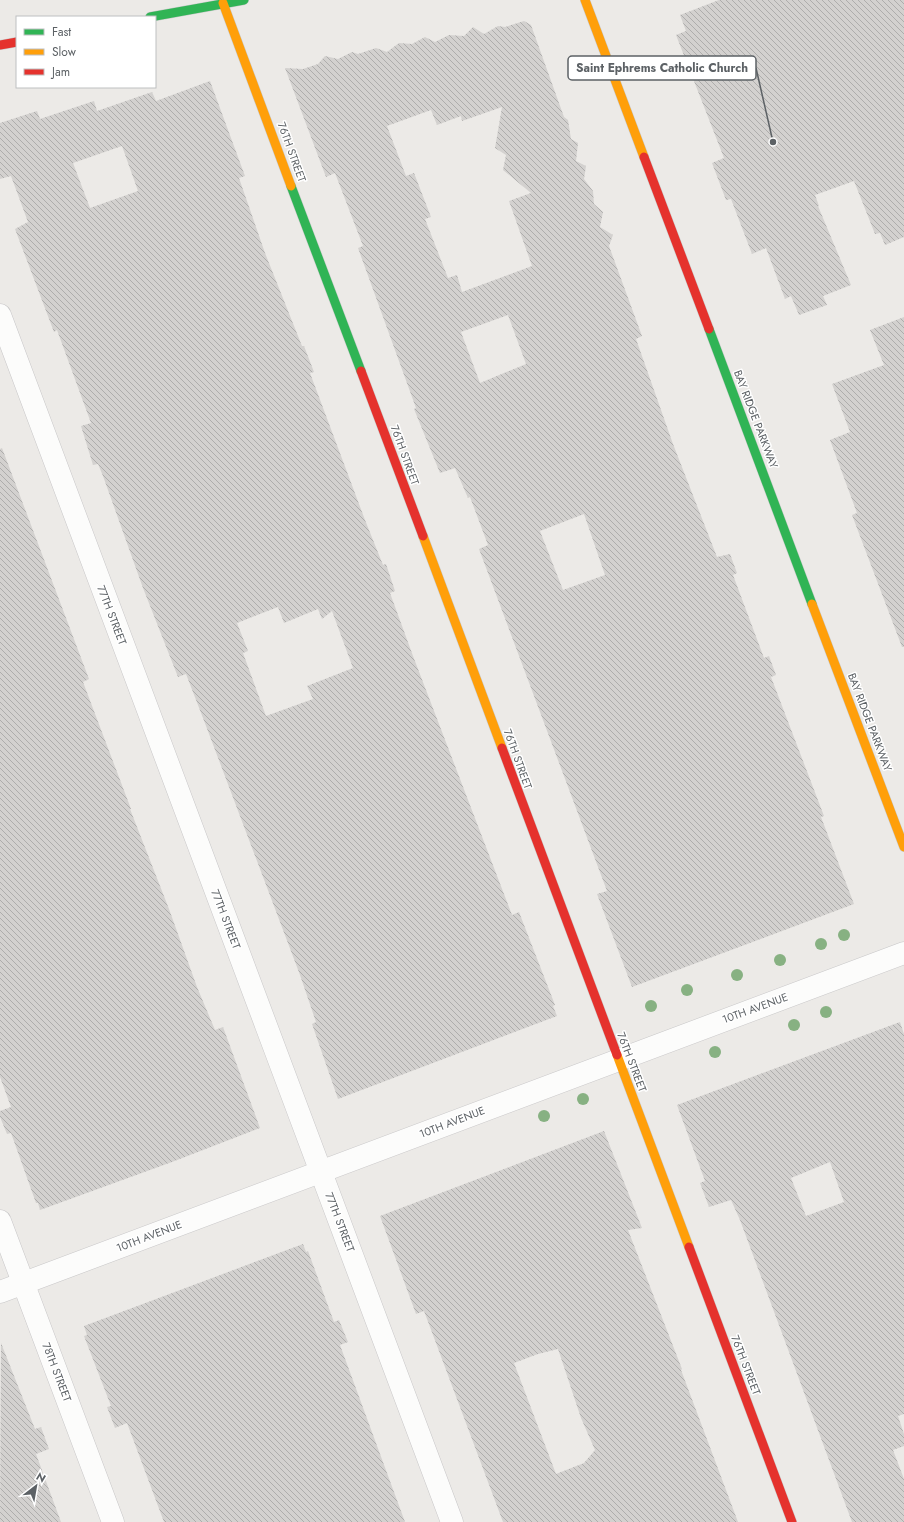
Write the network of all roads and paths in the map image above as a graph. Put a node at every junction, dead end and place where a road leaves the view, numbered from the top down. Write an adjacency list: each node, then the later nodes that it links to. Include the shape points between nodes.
1 (244, 0): 3 (street)
2 (585, 0): 8 (street, BAY RIDGE PARKWAY)
3 (223, 3): 4 (street); 10 (street, 76TH STREET)
4 (155, 16)
5 (16, 42): 6 (street)
6 (0, 45)
7 (0, 315): 11 (street, 77TH STREET)
8 (904, 847)
9 (904, 953): 10 (street, 10TH AVENUE)
10 (618, 1060): 11 (street, 10TH AVENUE); 17 (street, 76TH STREET)
11 (321, 1172): 13 (street, 10TH AVENUE); 16 (street, 77TH STREET)
12 (0, 1221): 13 (street, 78TH STREET)
13 (23, 1283): 14 (street, 10TH AVENUE); 15 (street, 78TH STREET)
14 (0, 1292)
15 (113, 1522)
16 (452, 1522)
17 (792, 1522)

